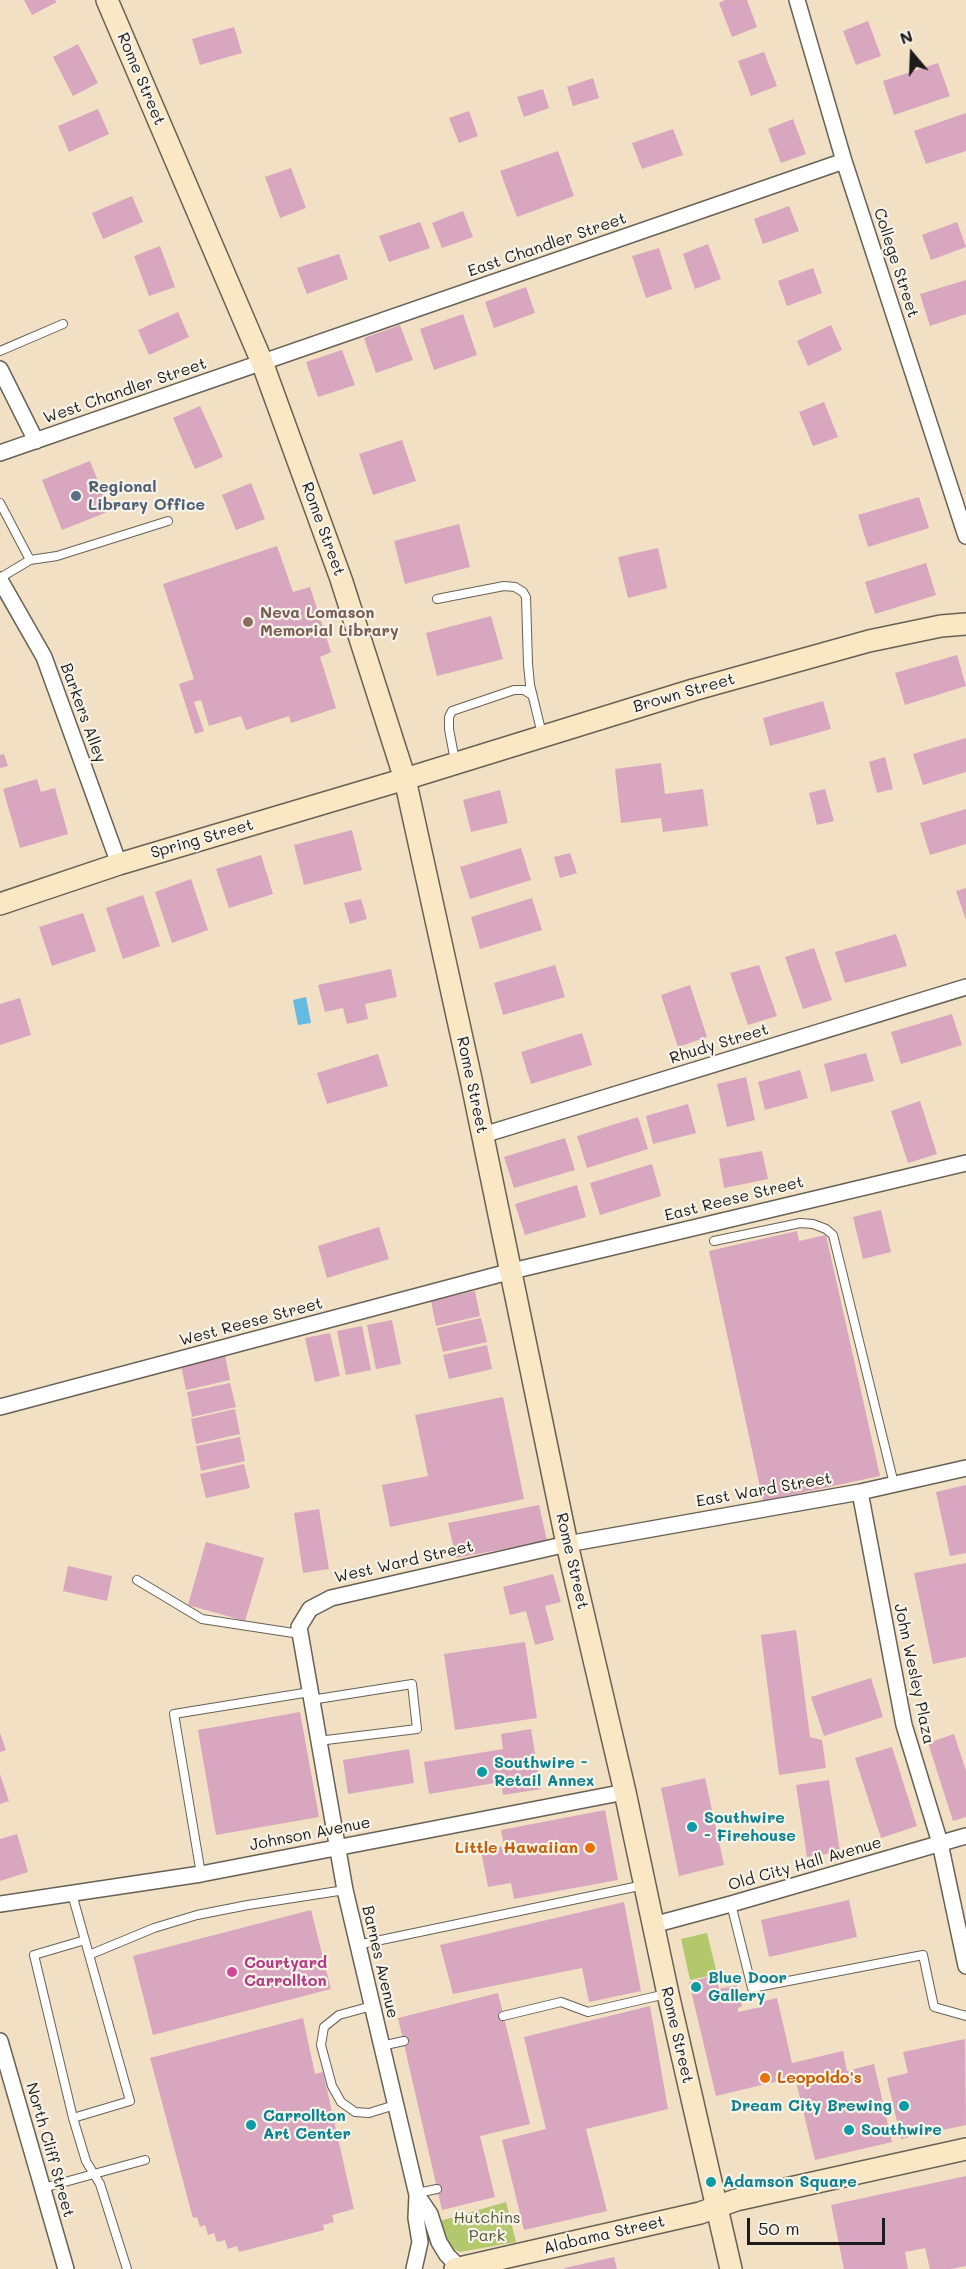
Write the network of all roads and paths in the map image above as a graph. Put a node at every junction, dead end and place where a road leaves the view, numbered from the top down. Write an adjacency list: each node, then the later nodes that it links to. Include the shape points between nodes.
1 (107, 0): 6 (street, Rome Street)
2 (797, 0): 3 (street, College Street)
3 (844, 161): 6 (street, East Chandler Street); 12 (street, College Street)
4 (63, 324): 5 (lane)
5 (0, 351)
6 (262, 362): 8 (street, West Chandler Street); 20 (street, Rome Street, via 342,579)
7 (0, 369): 8 (street)
8 (36, 441): 9 (street, West Chandler Street)
9 (0, 453)
10 (0, 503): 13 (lane)
11 (168, 521): 13 (lane)
12 (965, 527)
13 (30, 561): 14 (lane)
14 (0, 579): 21 (street, Barkers Alley, via 44,657)
15 (437, 599): 17 (lane, via 504,586 524,591)
16 (966, 624): 18 (street, Brown Street, via 869,641)
17 (532, 695): 18 (lane); 19 (lane, via 514,690 452,711 449,729)
18 (543, 735): 19 (street, Brown Street)
19 (455, 764): 20 (street, Brown Street)
20 (405, 779): 21 (street, Spring Street); 24 (street, Rome Street)
21 (119, 864): 22 (street, Spring Street)
22 (0, 904)
23 (966, 987): 24 (street, Rhudy Street)
24 (483, 1135): 27 (street, Rome Street)
25 (966, 1163): 27 (street, East Reese Street)
26 (714, 1240): 30 (lane, via 800,1223 813,1224 833,1235)
27 (512, 1272): 28 (street, West Reese Street); 32 (street, Rome Street)
28 (0, 1407)
29 (966, 1468): 30 (street, East Ward Street)
30 (894, 1484): 31 (street, East Ward Street)
31 (860, 1492): 32 (street, East Ward Street); 39 (street, John Wesley Plaza, via 904,1725)
32 (567, 1544): 34 (street, West Ward Street, via 331,1598 310,1609 299,1627); 37 (street, Rome Street)
33 (137, 1580): 34 (lane, via 202,1619)
34 (300, 1634): 35 (street)
35 (310, 1696): 36 (street); 36 (lane, via 412,1684 417,1729); 41 (lane, via 174,1714)
36 (318, 1738): 40 (street, Barnes Avenue)
37 (625, 1792): 40 (street, Johnson Avenue); 42 (street, Rome Street)
38 (966, 1836): 39 (street, Old City Hall Avenue)
39 (940, 1844): 46 (street, Old City Hall Avenue); 51 (street, John Wesley Plaza)
40 (337, 1846): 41 (street, Johnson Avenue); 43 (street, Barnes Avenue)
41 (201, 1874): 44 (street, Johnson Avenue)
42 (645, 1885): 47 (street, Rome Street); 49 (lane)
43 (345, 1890): 49 (street, Barnes Avenue); 50 (lane, via 197,1915)
44 (72, 1893): 45 (street, Johnson Avenue); 48 (lane)
45 (0, 1904)
46 (730, 1904): 47 (street, Old City Hall Avenue); 55 (lane, via 752,1988 923,1955 934,2007)
47 (653, 1925): 52 (street, Rome Street)
48 (85, 1940): 50 (lane); 60 (lane, via 33,1955)
49 (357, 1946): 53 (street, Barnes Avenue)
50 (89, 1955): 60 (lane, via 130,2101)
51 (966, 1966)
52 (668, 1994): 54 (lane, via 588,2012 561,2002); 67 (street, Rome Street)
53 (372, 2006): 58 (street, Barnes Avenue); 59 (lane, via 339,2015 324,2027 321,2044 332,2086 341,2102 355,2112 369,2114)
54 (503, 2016)
55 (966, 2016)
56 (0, 2041): 64 (street, North Cliff Street)
57 (404, 2041): 58 (lane)
58 (381, 2046): 59 (street, Barnes Avenue)
59 (395, 2105): 66 (street, Barnes Avenue)
60 (73, 2118): 63 (lane, via 86,2161)
61 (966, 2149): 67 (street, Alabama Street)
62 (144, 2160): 63 (lane)
63 (94, 2173): 64 (lane); 70 (lane)
64 (44, 2188): 69 (street, North Cliff Street)
65 (437, 2189): 66 (lane)
66 (417, 2194): 68 (street, via 430,2214 438,2242); 71 (street, via 420,2242)
67 (716, 2206): 68 (street, Alabama Street); 72 (street, Rome Street)
68 (458, 2268)
69 (66, 2269)
70 (127, 2269)
71 (414, 2269)
72 (731, 2269)

